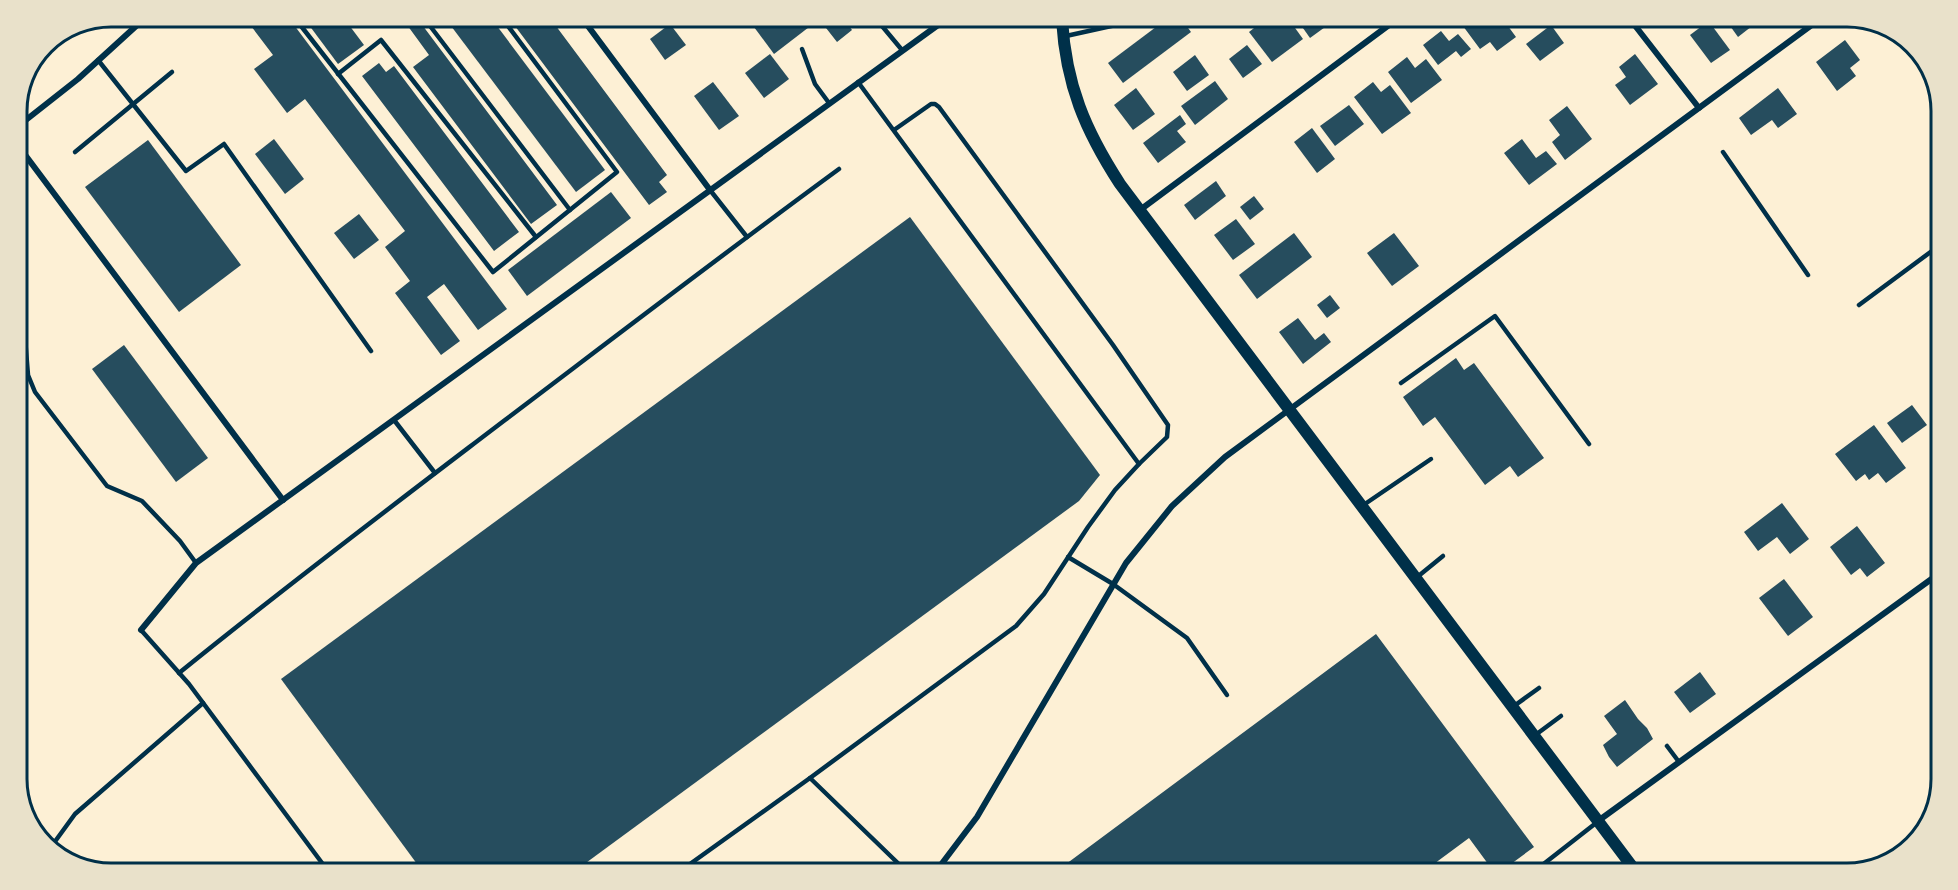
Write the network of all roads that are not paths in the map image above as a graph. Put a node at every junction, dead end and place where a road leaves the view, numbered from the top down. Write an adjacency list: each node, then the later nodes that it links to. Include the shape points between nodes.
1 (135, 27): 16 (street)
2 (302, 27): 18 (lane)
3 (431, 27): 30 (lane)
4 (509, 27): 30 (lane, via 617,172)
5 (589, 27): 29 (street)
6 (883, 27): 15 (lane)
7 (935, 27): 15 (street)
8 (1062, 27): 13 (main road)
9 (1106, 27): 13 (lane)
10 (1386, 27): 31 (street)
11 (1637, 27): 22 (street)
12 (1809, 27): 22 (street)
13 (1063, 36): 31 (main road, via 1068,70 1089,133)
14 (802, 49): 20 (lane, via 815,84)
15 (902, 50): 19 (street)
16 (98, 60): 21 (lane); 23 (street)
17 (172, 72): 21 (lane)
18 (338, 74): 32 (lane, via 381,40); 32 (lane, via 493,272)
19 (858, 82): 20 (street); 24 (lane)
20 (829, 103): 29 (street)
21 (133, 104): 25 (lane); 37 (lane, via 186,171 224,144)
22 (1699, 108): 40 (street)
23 (27, 119)
24 (894, 130): 44 (lane); 44 (lane, via 931,104 939,107 1168,425 1167,436)
25 (75, 152)
26 (1723, 152): 35 (lane)
27 (27, 157): 46 (street)
28 (839, 169): 33 (lane)
29 (710, 190): 33 (lane); 41 (street)
30 (570, 210): 32 (lane)
31 (1140, 210): 40 (main road)
32 (536, 237)
33 (747, 237): 45 (lane)
34 (1931, 252): 36 (lane)
35 (1808, 275)
36 (1858, 305)
37 (371, 351)
38 (27, 363): 50 (lane, via 35,392 106,486 142,501)
39 (1401, 383): 42 (lane, via 1495,316)
40 (1290, 409): 47 (main road); 53 (street, via 1225,457 1172,506)
41 (394, 420): 45 (lane); 46 (street)
42 (1589, 444)
43 (1431, 459): 47 (lane)
44 (1139, 464): 49 (lane, via 1115,490)
45 (435, 473): 55 (lane)
46 (283, 500): 50 (street)
47 (1362, 506): 51 (main road)
48 (1443, 556): 51 (lane)
49 (1068, 557): 53 (lane); 64 (lane, via 1044,594 1016,626)
50 (196, 563): 54 (street)
51 (1416, 578): 59 (main road)
52 (1931, 579): 63 (street)
53 (1113, 584): 57 (lane, via 1187,638); 70 (street, via 977,817)
54 (141, 630): 55 (lane)
55 (179, 673): 58 (lane)
56 (1539, 688): 59 (lane)
57 (1227, 695)
58 (203, 703): 66 (lane, via 75,814); 67 (lane)
59 (1513, 707): 61 (main road)
60 (1561, 716): 61 (lane)
61 (1534, 736): 65 (main road)
62 (1667, 746): 63 (lane)
63 (1679, 762): 65 (street)
64 (810, 778): 68 (lane); 69 (lane)
65 (1598, 821): 71 (lane); 72 (main road)
66 (55, 841)
67 (322, 863)
68 (691, 863)
69 (898, 863)
70 (942, 863)
71 (1544, 863)
72 (1630, 863)

